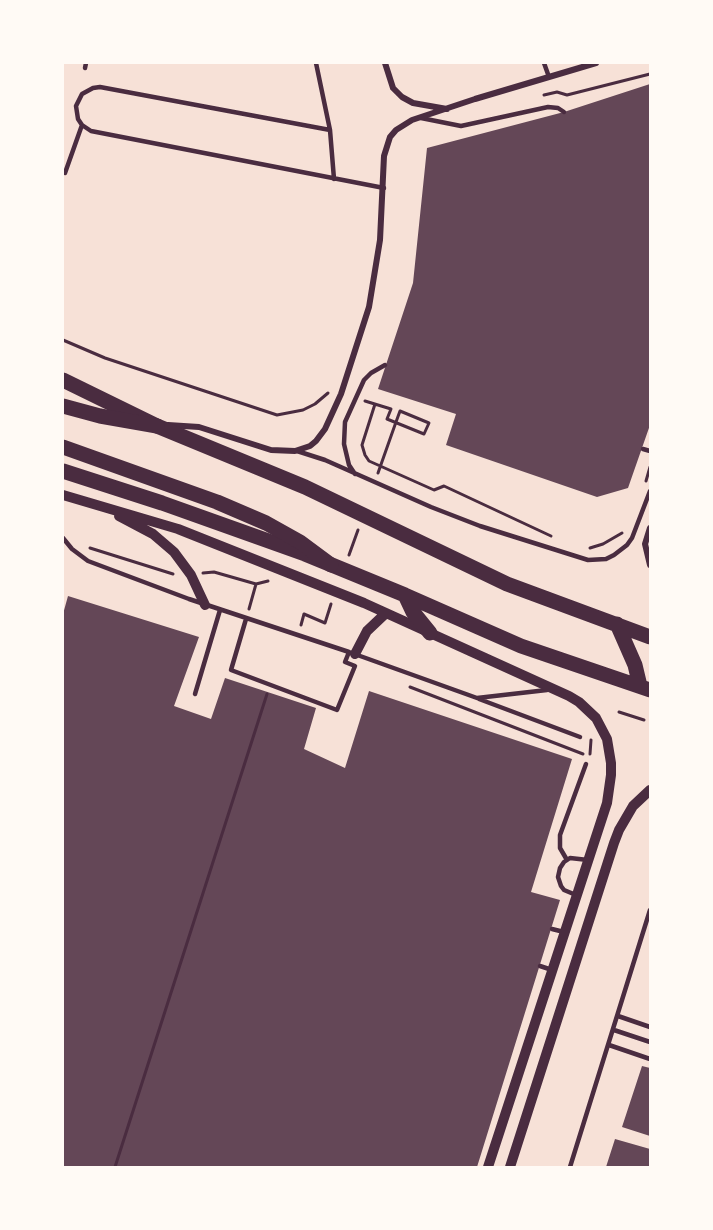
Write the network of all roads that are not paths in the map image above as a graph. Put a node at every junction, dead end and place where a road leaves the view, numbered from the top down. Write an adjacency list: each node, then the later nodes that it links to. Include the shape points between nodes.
1 (316, 63): 10 (lane)
2 (385, 63): 6 (street, via 393,88 402,97)
3 (544, 63): 5 (lane)
4 (596, 63): 5 (street)
5 (549, 77): 6 (street)
6 (447, 109): 8 (street)
7 (564, 112): 8 (lane, via 548,107 461,126)
8 (421, 117): 13 (street, via 404,124 390,138 384,156)
9 (82, 125): 10 (lane, via 76,113 78,100 87,90 100,87); 11 (lane); 12 (lane, via 91,131)
10 (330, 130): 12 (lane)
11 (65, 173)
12 (334, 179): 13 (lane)
13 (384, 188): 20 (street, via 381,240 369,307 341,394 322,435 310,446)
14 (386, 365): 23 (lane, via 364,380 348,412 343,433 346,454)
15 (63, 380): 17 (main road)
16 (63, 406): 17 (main road)
17 (157, 426): 20 (street, via 199,427 261,448); 36 (main road, via 305,487 507,584)
18 (63, 447): 29 (main road, via 258,519)
19 (643, 449): 21 (lane)
20 (295, 451): 23 (lane)
21 (650, 451)
22 (63, 471): 29 (main road)
23 (355, 474): 24 (lane, via 480,526 588,560 606,559 632,538)
24 (650, 490)
25 (63, 495): 26 (street)
26 (92, 503): 32 (street, via 153,534 174,552 191,575); 34 (street, via 207,539)
27 (650, 528): 30 (street, via 645,544)
28 (64, 539): 32 (lane, via 88,561)
29 (331, 565): 31 (main road)
30 (650, 565)
31 (405, 595): 37 (main road); 40 (main road, via 521,646)
32 (205, 605): 33 (lane)
33 (220, 610): 35 (lane); 42 (lane)
34 (386, 613): 37 (street); 39 (street)
35 (246, 620): 39 (lane); 39 (lane, via 231,670 337,710 355,666 345,662)
36 (617, 624): 38 (main road); 40 (main road)
37 (430, 633): 41 (street)
38 (650, 637)
39 (352, 653): 43 (lane)
40 (645, 688)
41 (553, 689): 43 (lane); 48 (street, via 579,702 596,718 609,751 610,789)
42 (195, 694)
43 (477, 698): 44 (lane)
44 (580, 737)
45 (586, 764): 47 (lane, via 560,835 560,848)
46 (650, 790): 62 (street, via 629,812 614,843)
47 (567, 860): 48 (lane); 49 (lane, via 560,868 559,882 564,890)
48 (588, 860): 49 (street)
49 (576, 895): 52 (street)
50 (650, 910): 55 (lane)
51 (552, 929): 52 (lane)
52 (564, 932): 54 (street)
53 (540, 966): 54 (lane)
54 (552, 970): 61 (street)
55 (618, 1016): 56 (lane); 57 (lane)
56 (650, 1027)
57 (614, 1030): 58 (lane); 59 (lane)
58 (650, 1042)
59 (609, 1045): 60 (lane); 63 (lane)
60 (650, 1059)
61 (488, 1167)
62 (510, 1167)
63 (570, 1167)

